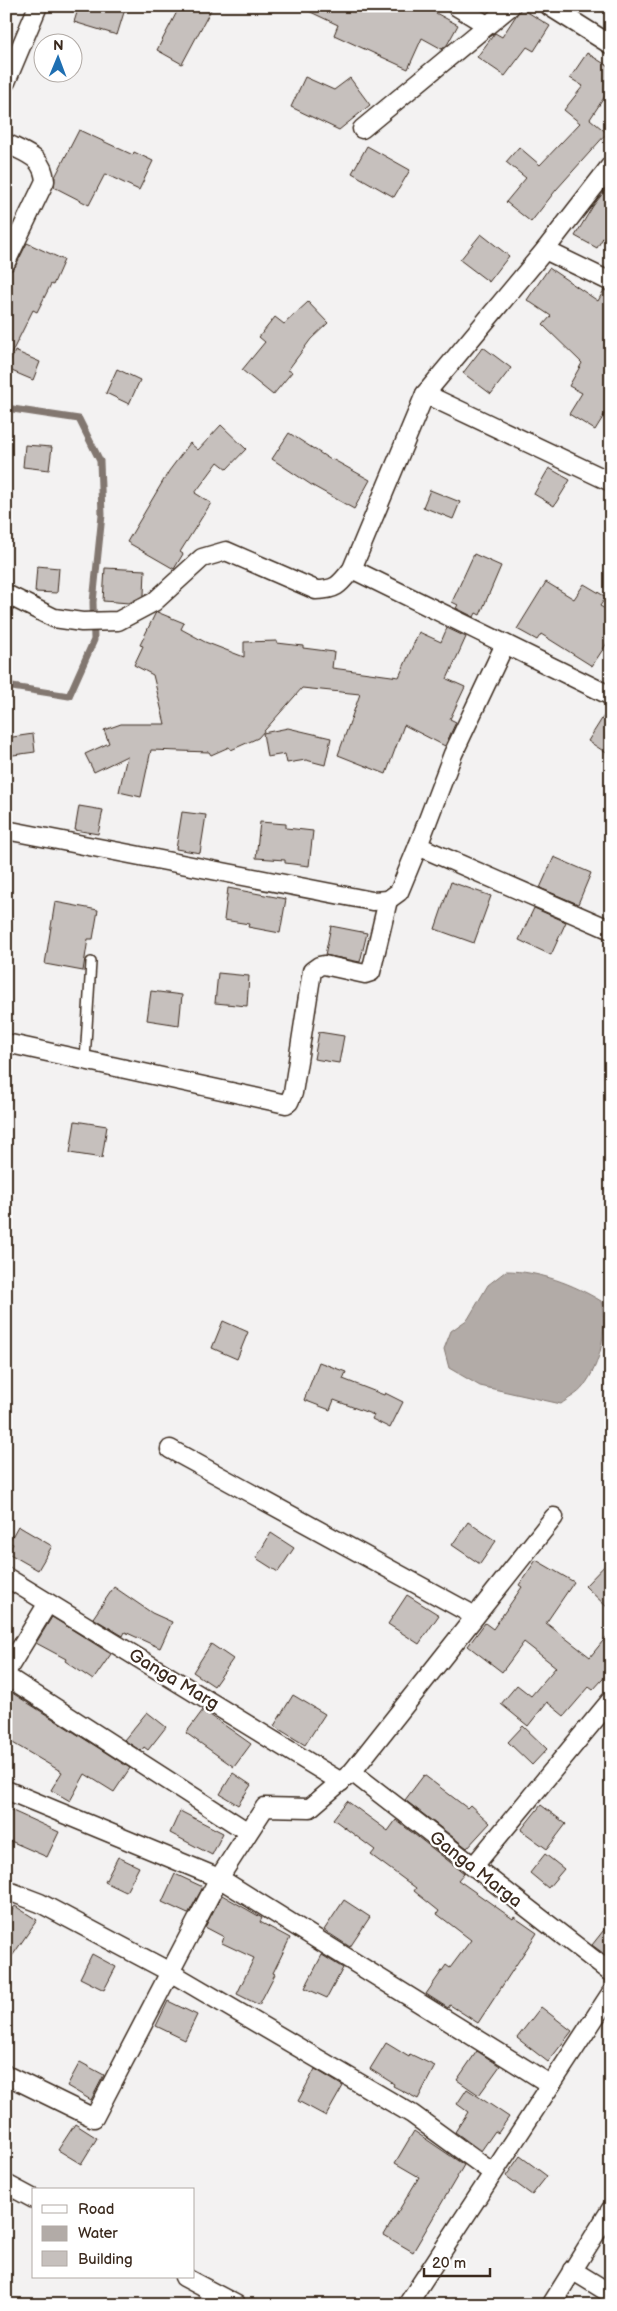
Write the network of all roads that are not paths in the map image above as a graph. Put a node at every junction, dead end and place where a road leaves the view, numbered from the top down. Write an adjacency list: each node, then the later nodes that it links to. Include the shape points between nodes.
1 (38, 6): 7 (street)
2 (456, 6): 5 (street)
3 (510, 6): 5 (street)
4 (549, 6): 6 (street)
5 (487, 25): 8 (street)
6 (611, 45)
7 (6, 82)
8 (362, 129)
9 (6, 144): 12 (street, via 39,161 45,181)
10 (611, 165): 11 (street)
11 (544, 250): 13 (street); 14 (street)
12 (6, 262)
13 (611, 282)
14 (425, 394): 15 (street); 16 (street)
15 (611, 482)
16 (352, 569): 17 (street, via 338,587 316,590 226,551 202,558 154,602 118,621 82,622 54,618); 18 (street)
17 (6, 594)
18 (505, 644): 19 (street); 21 (street, via 453,754)
19 (611, 696)
20 (6, 830): 22 (street, via 372,901)
21 (418, 846): 22 (street, via 399,892); 23 (street)
22 (388, 900): 26 (street, via 371,972 365,974 324,965 312,971 289,1102 283,1104)
23 (611, 930)
24 (91, 962): 26 (lane)
25 (6, 1043): 26 (street)
26 (85, 1060)
27 (170, 1449): 31 (street)
28 (554, 1517): 31 (street)
29 (6, 1577): 30 (street, Ganga Marg)
30 (48, 1603): 32 (street); 35 (street, Ganga Marg)
31 (475, 1616): 35 (street)
32 (6, 1672)
33 (6, 1676): 37 (street)
34 (611, 1700): 38 (street)
35 (347, 1777): 37 (street, via 310,1808 265,1807); 38 (street, Ganga Marga)
36 (6, 1790): 39 (street)
37 (248, 1832): 39 (street)
38 (473, 1867): 42 (street, Ganga Marga)
39 (219, 1878): 41 (street); 45 (street)
40 (6, 1890): 41 (street, via 40,1903)
41 (170, 1972): 44 (street, via 94,2118); 46 (street, via 412,2114)
42 (611, 1973)
43 (611, 1993): 45 (street)
44 (6, 2075)
45 (551, 2085): 46 (street)
46 (493, 2173): 54 (street)
47 (6, 2184): 48 (street)
48 (32, 2198)
49 (611, 2209): 50 (street)
50 (572, 2270): 52 (street); 55 (street)
51 (186, 2278): 53 (street)
52 (611, 2294)
53 (237, 2305)
54 (407, 2305)
55 (551, 2305)

